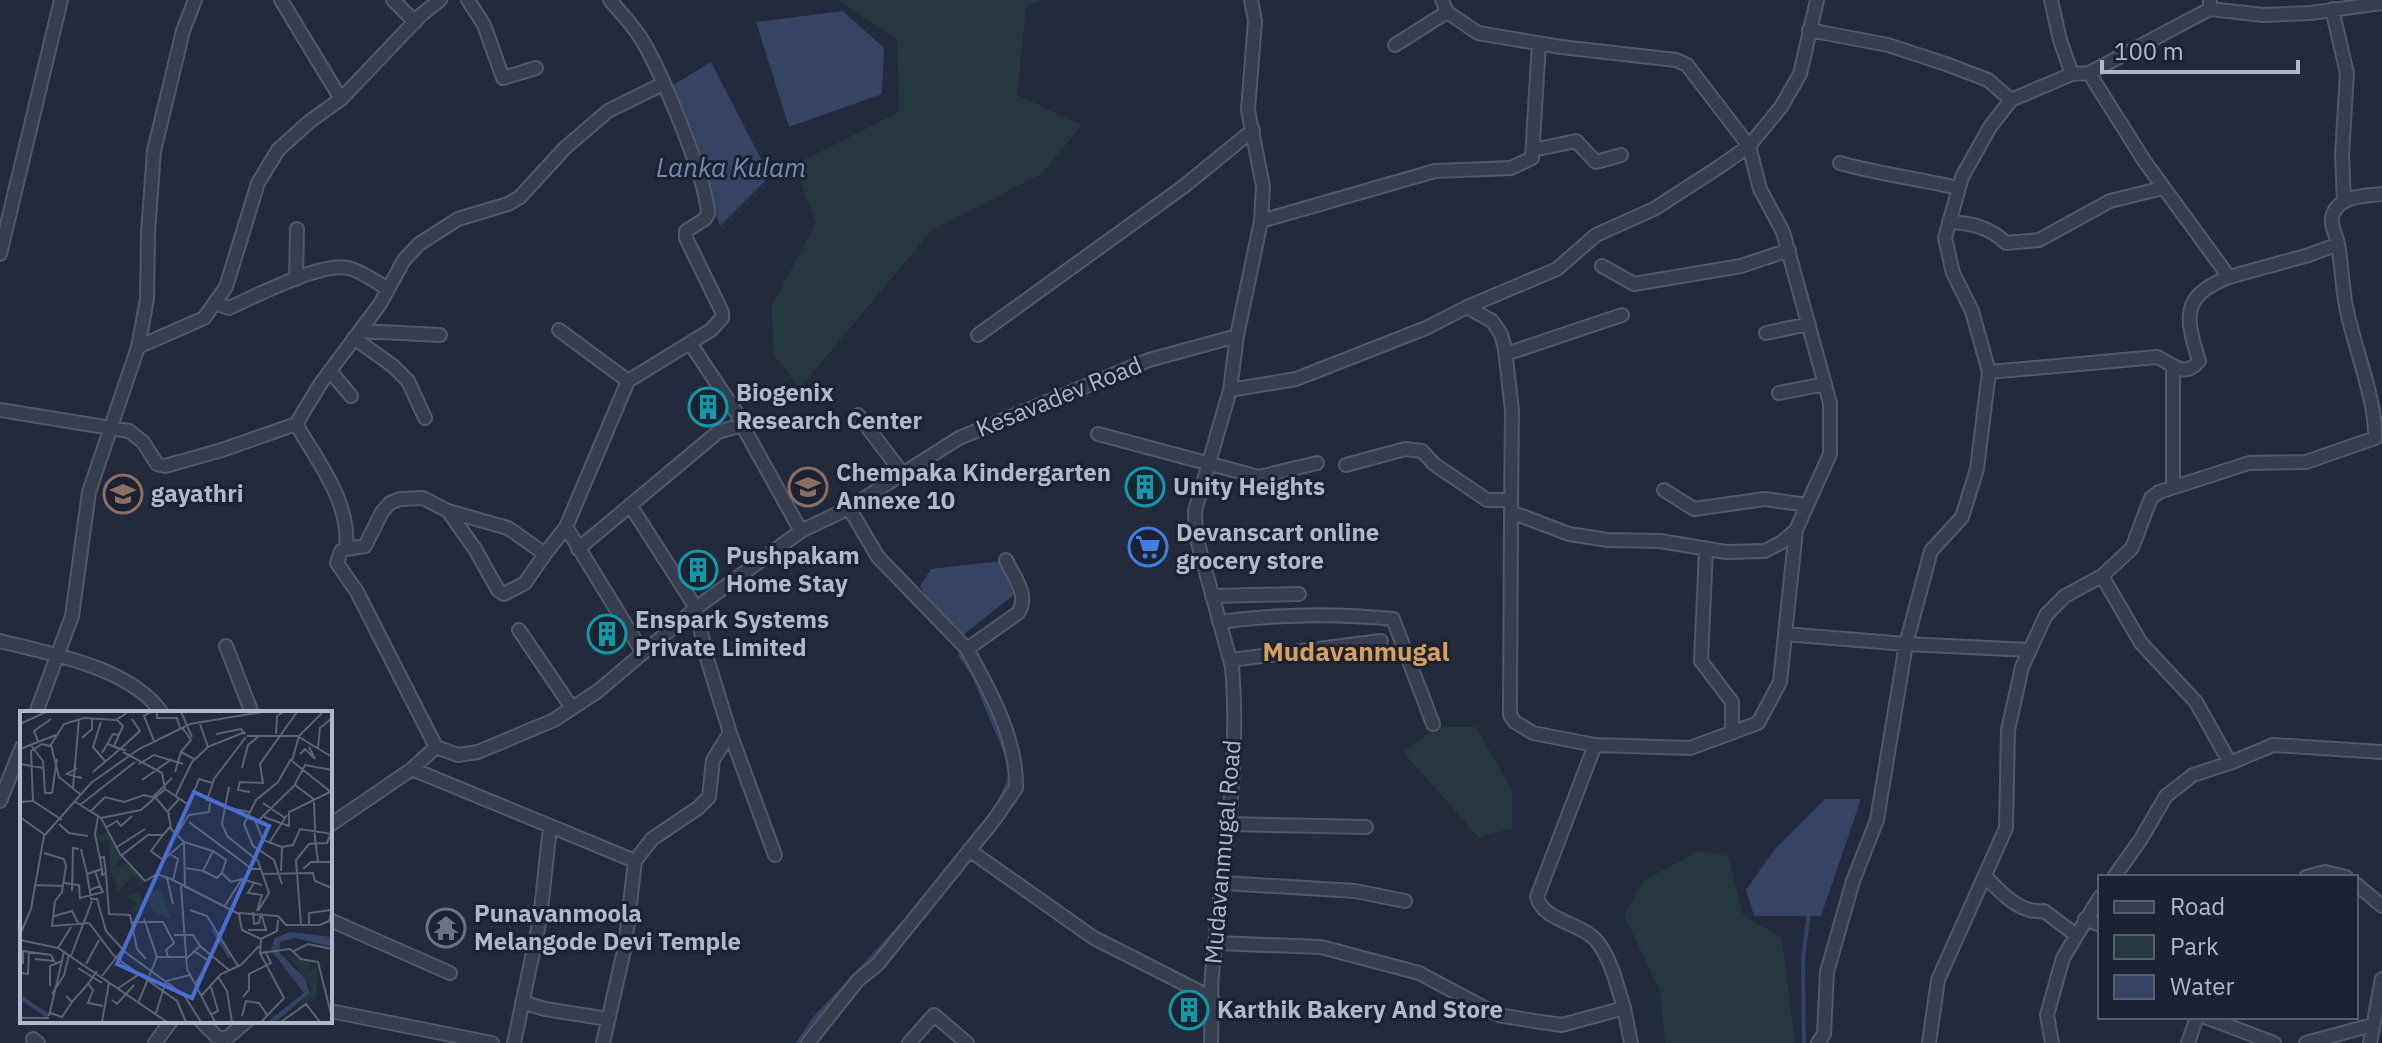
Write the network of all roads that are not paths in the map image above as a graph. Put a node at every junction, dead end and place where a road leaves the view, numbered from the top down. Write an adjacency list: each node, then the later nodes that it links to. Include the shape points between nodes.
1 (61, 0): 40 (street)
2 (195, 0): 56 (street, via 154,151 147,299)
3 (281, 0): 24 (street)
4 (393, 0): 16 (street)
5 (440, 0): 16 (street)
6 (468, 0): 20 (street, via 484,25 503,78)
7 (610, 0): 23 (street, via 639,36)
8 (1251, 0): 26 (street, Mudavanmugal Road, via 1255,21 1248,110)
9 (1817, 0): 17 (street)
10 (2051, 0): 22 (street)
11 (2382, 3): 15 (street)
12 (2210, 5): 14 (street, via 2263,15); 21 (street)
13 (1444, 6): 18 (street, via 1478,33); 19 (street)
14 (2312, 6): 15 (street)
15 (2332, 9): 34 (street, via 2347,73)
16 (415, 22): 24 (street)
17 (1809, 30): 25 (street, via 1888,45 1946,64 1988,80); 27 (street, via 1800,74)
18 (1539, 43): 27 (street, via 1687,65); 28 (street)
19 (1395, 45)
20 (536, 68)
21 (2089, 73): 22 (street); 32 (street)
22 (2072, 74): 25 (street)
23 (663, 84): 44 (street, via 608,111 520,197 458,219 419,244); 55 (street, via 708,209 705,219 686,231 688,246 722,312 719,323)
24 (341, 99): 45 (street, via 278,150 258,183 236,261)
25 (2011, 100): 31 (street, via 1990,127)
26 (1253, 130): 35 (street, Mudavanmugal Road, via 1263,186); 53 (street)
27 (1749, 146): 39 (street, via 1760,189); 46 (street, via 1654,209 1596,235 1557,269)
28 (1533, 150): 29 (street, via 1576,141 1596,162); 35 (street, via 1532,158 1511,168 1435,171)
29 (1621, 155)
30 (1840, 163): 31 (street)
31 (1958, 188): 36 (street)
32 (2163, 188): 36 (street, via 2110,201 2039,240 2006,243 1994,231); 42 (street)
33 (2382, 194): 34 (street)
34 (2344, 202): 38 (street, via 2333,213)
35 (1261, 221): 54 (street, Mudavanmugal Road)
36 (1949, 222): 60 (street, via 1945,238 1953,273 1972,311)
37 (297, 229): 43 (street)
38 (2338, 244): 42 (street); 73 (street, via 2346,310)
39 (1789, 250): 41 (street, via 1741,266 1634,284); 48 (street)
40 (0, 254)
41 (1602, 266)
42 (2229, 277): 58 (street, via 2203,289 2188,313 2199,361 2186,370)
43 (296, 279): 44 (street, via 348,268); 45 (street, via 229,308)
44 (388, 289): 51 (street)
45 (215, 303): 56 (street, via 204,318)
46 (1467, 307): 57 (street, via 1492,321); 63 (street, via 1296,379)
47 (1622, 315): 57 (street)
48 (1809, 324): 50 (street); 62 (street)
49 (559, 330): 61 (street)
50 (1766, 333)
51 (357, 334): 52 (street); 59 (street); 68 (street, via 408,381)
52 (440, 335)
53 (978, 335)
54 (1237, 336): 63 (street, Mudavanmugal Road); 77 (street, Kesavadev Road, via 1149,360 959,438)
55 (690, 343): 61 (street); 70 (street)
56 (138, 347): 71 (street)
57 (1506, 354): 82 (street, via 1512,411)
58 (2173, 366): 60 (street, via 2157,357); 78 (street)
59 (330, 371): 65 (street); 69 (street)
60 (1989, 372): 102 (street, via 1977,469 1962,517 1931,551)
61 (628, 381): 85 (street)
62 (1825, 384): 64 (street); 81 (street, via 1830,454)
63 (1230, 390): 75 (street, Mudavanmugal Road)
64 (1779, 393)
65 (351, 396)
66 (0, 410): 71 (street)
67 (858, 415): 77 (street)
68 (425, 418)
69 (296, 424): 71 (street, via 165,466 157,464 136,435); 88 (street, via 336,492)
70 (742, 425): 80 (street, via 718,432); 87 (street)
71 (109, 428): 107 (street, via 89,492 72,616)
72 (1098, 434): 75 (street)
73 (2380, 441): 78 (street, via 2306,462 2249,463)
74 (1317, 463): 75 (street, via 1259,477)
75 (1208, 464): 95 (street, Mudavanmugal Road, via 1195,511)
76 (1346, 465): 82 (street, via 1405,449 1422,451 1487,500)
77 (903, 474): 83 (street, Kesavadev Road)
78 (2173, 487): 93 (street, via 2151,498 2132,548)
79 (1664, 490): 81 (street, via 1694,509 1765,499)
80 (630, 505): 89 (street); 96 (street)
81 (1807, 505): 86 (street)
82 (1511, 506): 90 (street, via 1569,534); 116 (street, via 1510,715 1533,733)
83 (849, 508): 87 (street, Kesavadev Road); 104 (street, via 878,557)
84 (448, 511): 88 (street, via 423,498 400,499 382,512 365,546); 91 (street, via 508,528); 91 (street, via 504,594 525,583)
85 (566, 527): 89 (street); 91 (street)
86 (1796, 530): 90 (street, via 1765,551); 99 (street)
87 (801, 531): 96 (street, Kesavadev Road)
88 (346, 549): 117 (street, via 337,563)
89 (578, 549): 106 (street)
90 (1706, 550): 115 (street, via 1701,661 1732,702)
91 (545, 554)
92 (1006, 560): 104 (street, via 1023,605)
93 (2102, 576): 105 (street, via 2065,596 2046,615); 120 (street, via 2141,643 2196,702)
94 (1299, 594): 95 (street)
95 (1212, 596): 97 (street, Mudavanmugal Road)
96 (696, 608): 106 (street, Kesavadev Road); 114 (street)
97 (1219, 622): 108 (street, Mudavanmugal Road); 113 (street, via 1324,614 1393,619)
98 (519, 630): 109 (street)
99 (1785, 634): 102 (street); 115 (street, via 1780,682 1758,723)
100 (0, 641): 107 (street)
101 (1381, 641): 108 (street)
102 (1906, 644): 105 (street); 167 (street, via 1877,820 1827,972 1824,1034)
103 (226, 646): 112 (street)
104 (967, 649): 127 (street, via 997,706 1017,774 1016,788)
105 (2030, 650): 133 (street, via 2008,730 2006,828)
106 (643, 653): 109 (street, Kesavadev Road)
107 (57, 655): 110 (street); 111 (street, via 127,680)
108 (1230, 660): 124 (street, Mudavanmugal Road, via 1235,742)
109 (572, 708): 117 (street, Kesavadev Road, via 478,752 458,755)
110 (37, 711)
111 (160, 711)
112 (251, 711)
113 (1433, 724)
114 (730, 733): 128 (street); 129 (street, via 713,760 709,797 652,839)
115 (1732, 733): 116 (street, via 1690,748)
116 (1595, 745): 148 (street, via 1537,897 1551,915 1584,929 1598,942)
117 (436, 747): 121 (street)
118 (20, 752): 122 (street)
119 (2382, 752): 120 (street, via 2273,745)
120 (2230, 763): 130 (street, via 2193,775 2166,796)
121 (412, 769): 123 (street); 125 (street)
122 (0, 801)
123 (332, 824)
124 (1230, 824): 126 (street); 134 (street, Mudavanmugal Road)
125 (550, 827): 129 (street); 147 (street, via 540,919)
126 (1366, 827)
127 (969, 850): 146 (street, via 1094,938); 162 (street)
128 (775, 855)
129 (635, 861): 150 (street, via 625,946)
130 (2115, 875)
131 (2314, 875): 132 (street)
132 (2338, 875)
133 (1985, 876): 142 (street, via 2010,901 2044,911); 168 (street, via 1938,980)
134 (1223, 883): 137 (street, via 1355,891); 143 (street, Mudavanmugal Road)
135 (2358, 886): 138 (street)
136 (2098, 900): 139 (street)
137 (1405, 901)
138 (2382, 906)
139 (2085, 919): 141 (street); 142 (street)
140 (332, 921): 144 (street)
141 (2098, 924)
142 (2076, 935): 169 (street, via 2051,993 2047,1015)
143 (1216, 943): 146 (street, Mudavanmugal Road); 148 (street, via 1321,947 1419,973 1498,1015 1534,1021 1562,1025)
144 (450, 973)
145 (2382, 979): 156 (street)
146 (1212, 998): 165 (street, Mudavanmugal Road)
147 (522, 1002): 150 (street); 160 (street)
148 (1624, 1008): 166 (street)
149 (332, 1011): 157 (street)
150 (608, 1019): 161 (street)
151 (2196, 1019): 170 (street)
152 (2210, 1019): 171 (street)
153 (170, 1023): 158 (street)
154 (203, 1023): 155 (street, via 219,1039)
155 (245, 1023)
156 (2372, 1025): 172 (street); 173 (street)
157 (445, 1038): 159 (street)
158 (155, 1043)
159 (492, 1043)
160 (514, 1043)
161 (603, 1043)
162 (808, 1043)
163 (909, 1043): 164 (street, via 934,1015)
164 (967, 1043)
165 (1211, 1043)
166 (1631, 1043)
167 (1818, 1043)
168 (1929, 1043)
169 (2052, 1043)
170 (2188, 1043)
171 (2274, 1043)
172 (2306, 1043)
173 (2370, 1043)

